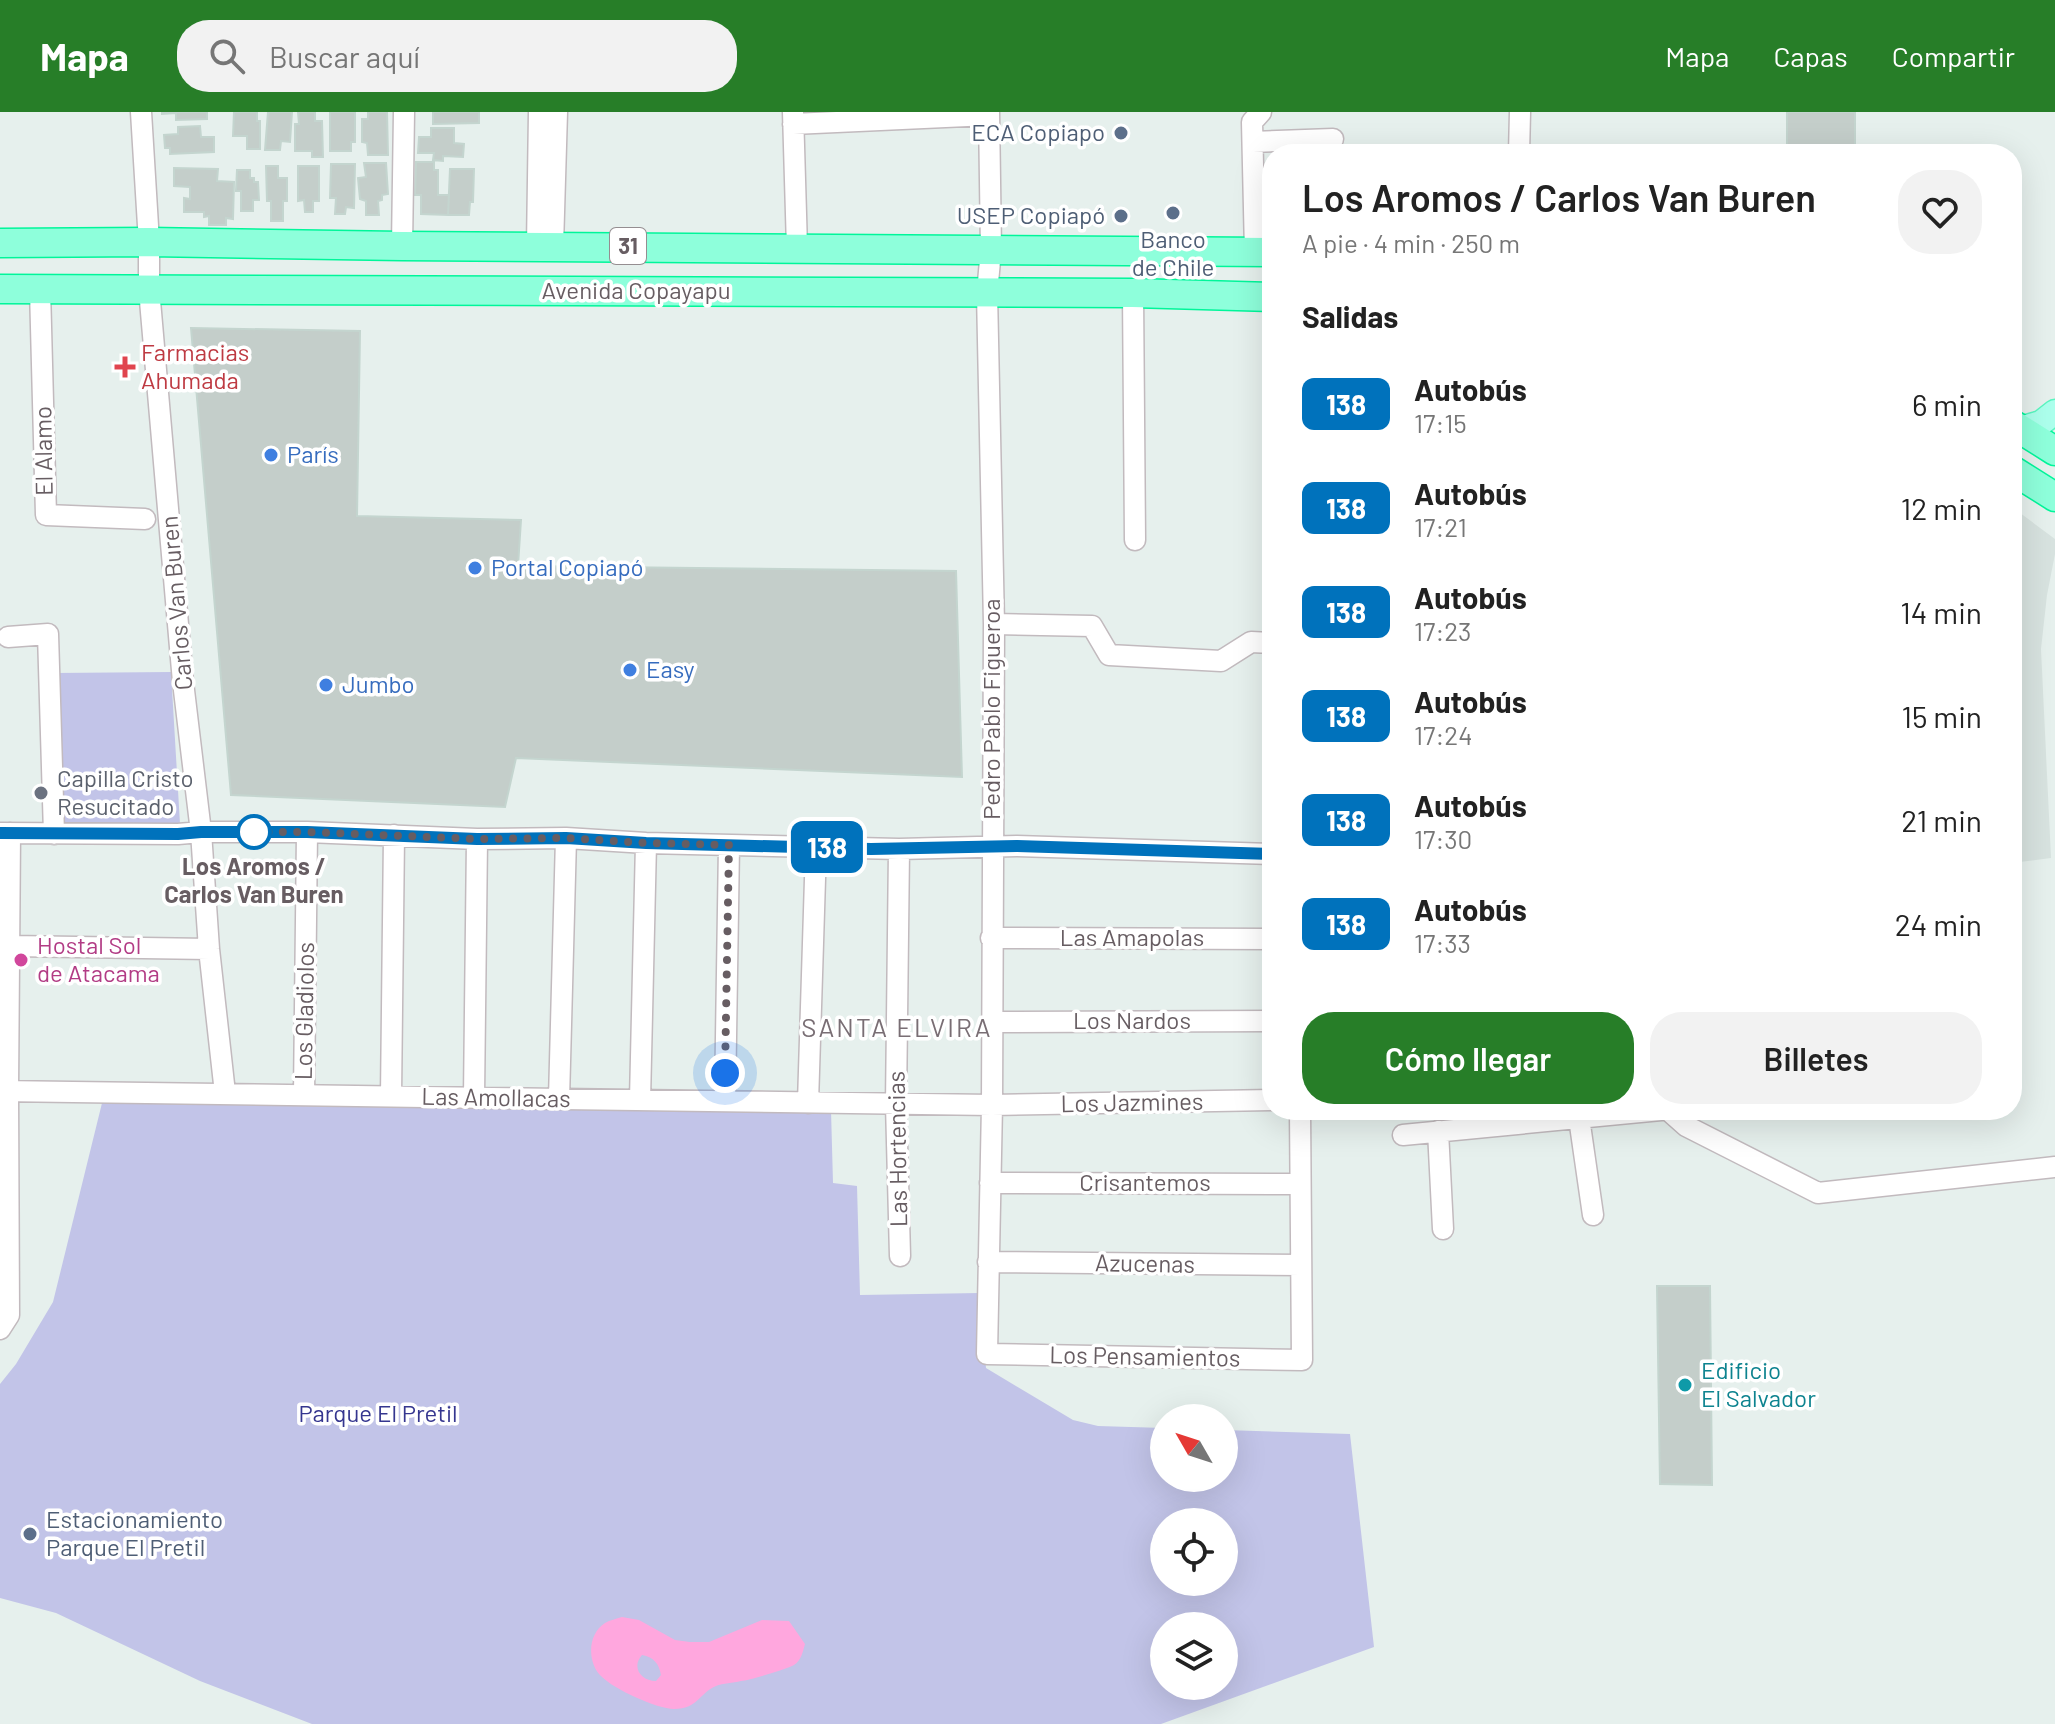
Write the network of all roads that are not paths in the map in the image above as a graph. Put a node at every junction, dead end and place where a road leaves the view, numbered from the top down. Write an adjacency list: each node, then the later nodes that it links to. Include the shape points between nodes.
1 (141, 112): 13 (street, Carlos Van Buren)
2 (404, 112): 15 (street)
3 (539, 112): 16 (street)
4 (557, 112): 16 (street)
5 (1261, 112): 10 (street, via 1252,122)
6 (1520, 112): 11 (street)
7 (989, 114): 8 (street); 19 (street, Pedro Pablo Figueroa)
8 (793, 118): 18 (street)
9 (1333, 139): 10 (street)
10 (1253, 142): 12 (street)
11 (1519, 144)
12 (1262, 232)
13 (149, 242): 14 (highway, Avenida Copayapu / 31); 15 (highway, Avenida Copayapu / 31); 23 (street, Carlos Van Buren)
14 (0, 243)
15 (402, 246): 16 (highway, Avenida Copayapu / 31)
16 (545, 246): 17 (highway, Avenida Copayapu / 31)
17 (737, 247): 18 (highway, Avenida Copayapu / 31); 24 (highway)
18 (797, 248): 19 (highway, Avenida Copayapu / 31)
19 (991, 250): 20 (highway, Avenida Copayapu / 31); 25 (street, Pedro Pablo Figueroa)
20 (1262, 252)
21 (0, 289): 22 (highway, Avenida Copayapu / 31)
22 (40, 289): 23 (highway, Avenida Copayapu / 31); 34 (street, El Alamo, via 46,515)
23 (149, 289): 24 (highway, Avenida Copayapu / 31); 39 (street, Carlos Van Buren)
24 (736, 292): 25 (highway, Avenida Copayapu / 31)
25 (987, 293): 26 (highway, Avenida Copayapu / 31); 36 (street, Pedro Pablo Figueroa)
26 (1133, 293): 27 (highway, Avenida Copayapu / 31); 35 (street)
27 (1262, 297)
28 (2055, 412): 29 (main road, via 2041,423)
29 (2022, 425)
30 (2022, 430): 31 (highway)
31 (2055, 451)
32 (2022, 477): 33 (highway)
33 (2055, 497)
34 (145, 519)
35 (1135, 540)
36 (994, 624): 38 (street, via 1092,626 1109,655 1221,661 1251,642); 48 (street, Pedro Pablo Figueroa)
37 (8, 637): 42 (street, via 48,634)
38 (1262, 643)
39 (201, 832): 40 (street); 42 (street); 55 (street, Carlos Van Buren)
40 (307, 832): 43 (street); 60 (street, Los Gladiolos)
41 (5, 833): 42 (street); 54 (street)
42 (54, 834)
43 (394, 835): 45 (street); 61 (street)
44 (566, 838): 45 (street); 46 (street); 63 (street)
45 (477, 839): 62 (street)
46 (646, 843): 47 (street); 64 (street)
47 (729, 845): 49 (street); 66 (street)
48 (991, 846): 50 (street); 51 (street); 52 (street, Pedro Pablo Figueroa)
49 (816, 847): 50 (street); 67 (street)
50 (899, 849): 68 (street, Las Hortencias)
51 (1262, 854)
52 (991, 938): 53 (street, Las Amapolas); 57 (street, Pedro Pablo Figueroa)
53 (1262, 939)
54 (11, 946): 55 (street); 58 (street)
55 (209, 949): 59 (street, Carlos Van Buren)
56 (1262, 1021): 57 (street, Los Nardos)
57 (991, 1022): 69 (street, Pedro Pablo Figueroa)
58 (4, 1091): 59 (street, Las Amollacas); 84 (street, via 9,1315)
59 (225, 1093): 60 (street, Las Amollacas)
60 (304, 1095): 61 (street, Las Amollacas)
61 (391, 1096): 62 (street, Las Amollacas)
62 (474, 1097): 63 (street, Las Amollacas)
63 (559, 1099): 64 (street, Las Amollacas)
64 (640, 1100): 66 (street, Las Amollacas)
65 (1262, 1100): 69 (street, Los Jazmines)
66 (725, 1101): 67 (street, Las Amollacas)
67 (808, 1103): 68 (street, Las Amollacas)
68 (896, 1104): 69 (street, Las Amollacas); 81 (street, Las Hortencias)
69 (992, 1105): 77 (street, Pedro Pablo Figueroa)
70 (1300, 1120): 78 (street)
71 (1557, 1120): 74 (street)
72 (1579, 1120): 79 (street)
73 (1679, 1120): 76 (street, via 1818,1193)
74 (1438, 1131): 75 (street); 80 (street)
75 (1403, 1135)
76 (2055, 1167)
77 (990, 1183): 78 (street, Crisantemos); 82 (street, Pedro Pablo Figueroa)
78 (1300, 1184): 83 (street)
79 (1593, 1215)
80 (1443, 1229)
81 (900, 1256)
82 (988, 1262): 83 (street, Azucenas); 85 (street, Pedro Pablo Figueroa)
83 (1301, 1265): 85 (street, Los Pensamientos, via 1302,1360)
84 (0, 1329)
85 (987, 1354)

